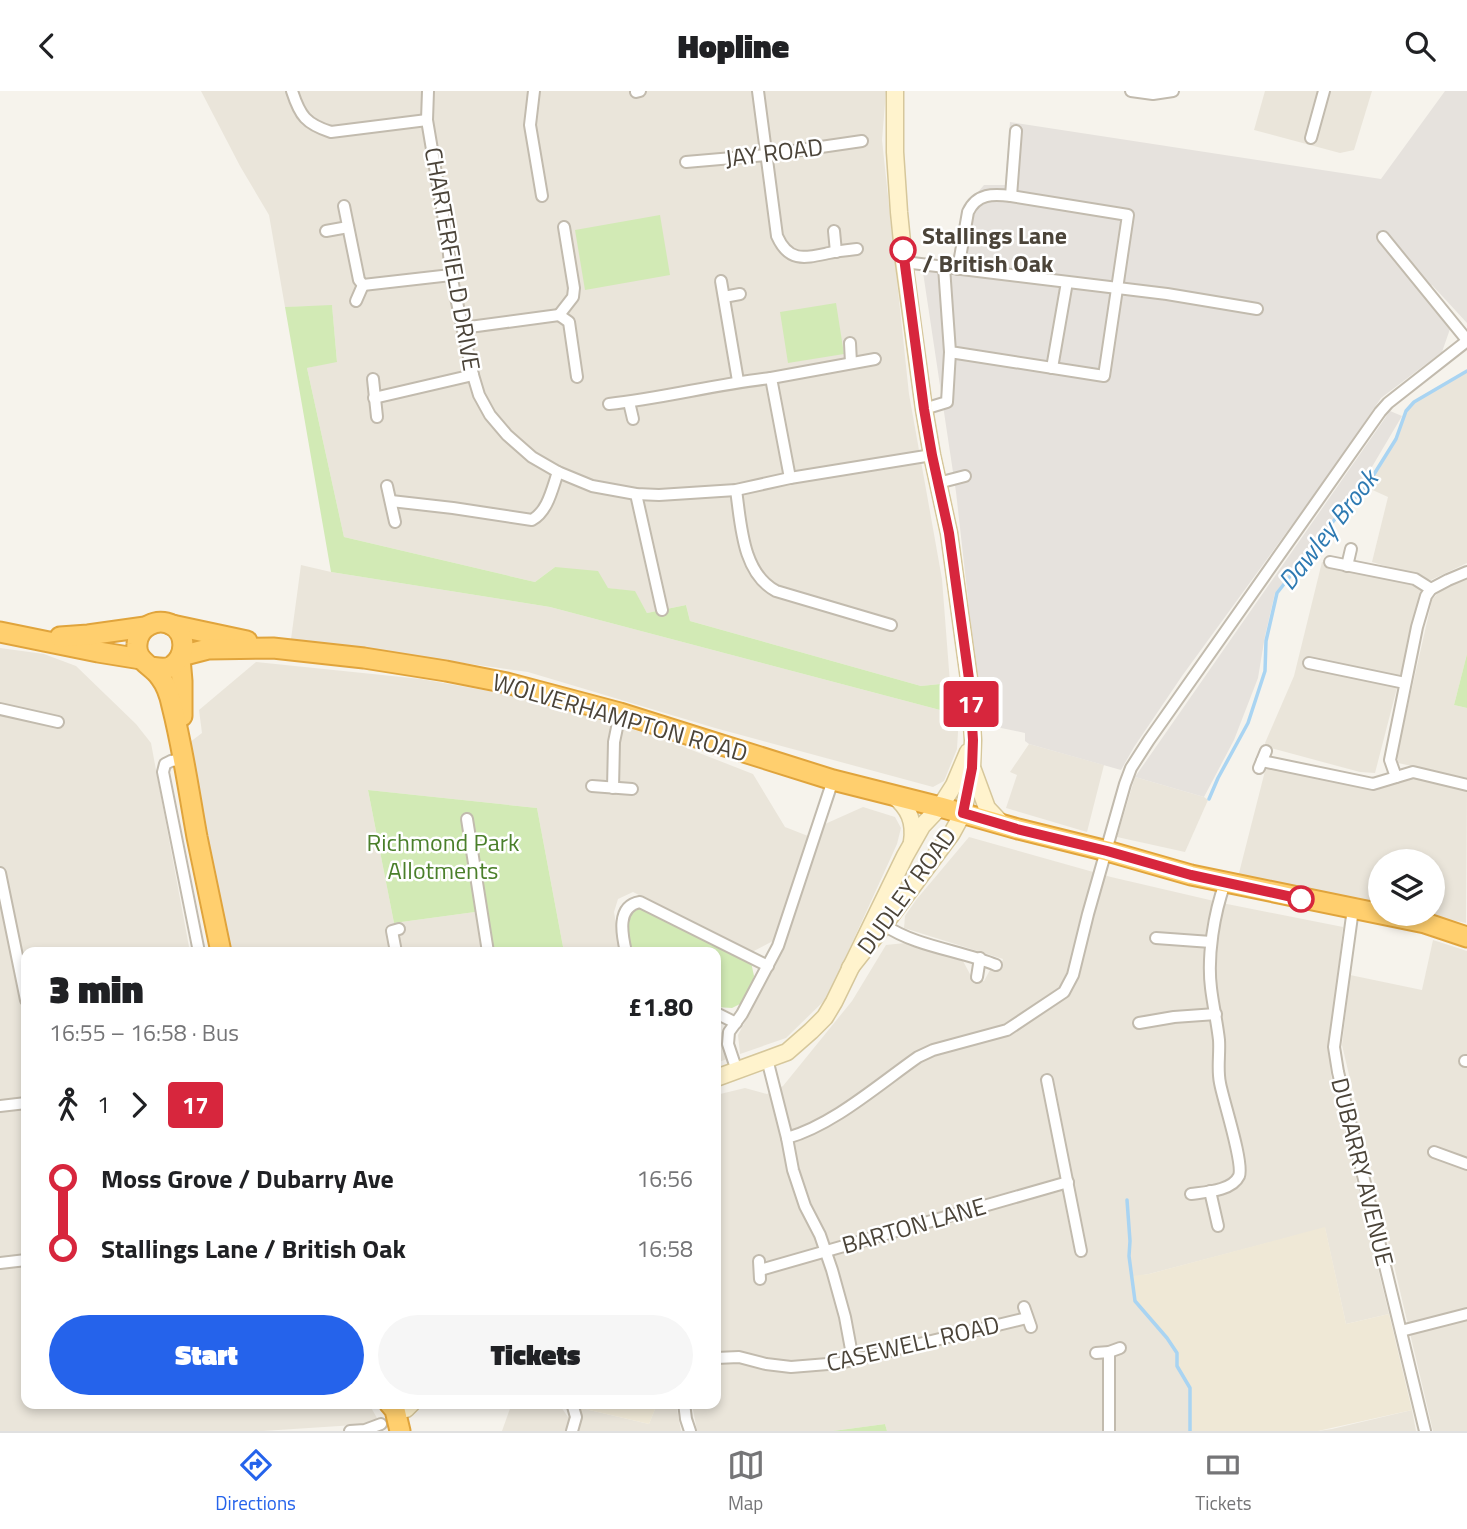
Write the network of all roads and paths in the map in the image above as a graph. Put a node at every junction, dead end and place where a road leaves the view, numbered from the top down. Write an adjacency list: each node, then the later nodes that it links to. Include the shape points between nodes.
1 (292, 91): 9 (street, via 303,116 331,132)
2 (428, 91): 9 (street, CHARTERFIELD DRIVE)
3 (534, 91): 15 (street, via 530,125)
4 (758, 91): 13 (street)
5 (895, 91): 25 (main road)
6 (1131, 91): 7 (street, via 1153,95)
7 (1173, 91)
8 (1324, 91): 11 (street)
9 (426, 120): 28 (street, CHARTERFIELD DRIVE)
10 (1016, 131): 16 (street)
11 (1311, 138)
12 (862, 141): 13 (street, JAY ROAD)
13 (765, 155): 14 (street, JAY ROAD); 24 (street, via 780,243 794,256 806,258)
14 (686, 162)
15 (542, 196)
16 (1011, 196): 27 (street, via 985,196 971,205); 32 (street, via 1128,215)
17 (344, 206): 18 (street)
18 (348, 227): 20 (street); 31 (street)
19 (564, 227): 37 (street, via 573,297)
20 (326, 231)
21 (834, 231): 24 (street)
22 (1383, 237): 39 (street)
23 (857, 249): 24 (street)
24 (836, 251)
25 (904, 262): 26 (street); 53 (main road)
26 (944, 267): 27 (street); 41 (street)
27 (958, 269): 30 (street)
28 (451, 275): 31 (street); 38 (street, CHARTERFIELD DRIVE)
29 (721, 281): 34 (street)
30 (1067, 282): 32 (street); 44 (street)
31 (363, 285): 35 (street)
32 (1117, 288): 36 (street); 44 (street, via 1104,376)
33 (740, 294): 34 (street)
34 (724, 297): 49 (street)
35 (356, 301)
36 (1257, 309)
37 (559, 315): 38 (street); 46 (street, via 569,322)
38 (462, 328): 45 (street, CHARTERFIELD DRIVE)
39 (1467, 341): 101 (street, via 1380,412 1131,768)
40 (850, 343): 43 (street)
41 (950, 352): 44 (street); 53 (street, via 947,402)
42 (875, 359): 43 (street)
43 (852, 363): 47 (street)
44 (1052, 368)
45 (472, 375): 50 (street); 57 (street, CHARTERFIELD DRIVE, via 490,415 532,457)
46 (577, 377)
47 (771, 378): 49 (street); 59 (street)
48 (373, 379): 50 (street)
49 (738, 381): 51 (street)
50 (374, 398): 54 (street)
51 (629, 402): 52 (street); 55 (street)
52 (609, 404)
53 (924, 409): 56 (main road)
54 (377, 418)
55 (633, 419)
56 (932, 455): 59 (street, CHARTERFIELD DRIVE); 60 (main road)
57 (558, 472): 63 (street, CHARTERFIELD DRIVE, via 592,487); 64 (street, via 544,509 533,520)
58 (965, 476): 60 (street)
59 (790, 478): 62 (street, CHARTERFIELD DRIVE)
60 (938, 483): 85 (main road, via 949,533)
61 (387, 486): 64 (street)
62 (736, 490): 63 (street, CHARTERFIELD DRIVE); 73 (street, via 744,541 767,586)
63 (636, 493): 71 (street)
64 (391, 501): 65 (street)
65 (396, 522)
66 (1351, 549): 68 (street)
67 (1330, 562): 68 (street)
68 (1347, 566): 70 (street, via 1415,579)
69 (1467, 572): 70 (street)
70 (1431, 589): 81 (street)
71 (662, 610)
72 (173, 625): 74 (highway, via 163,622); 77 (highway, WOLVERHAMPTON ROAD); 78 (highway, via 183,642)
73 (891, 625)
74 (145, 627): 76 (highway); 79 (highway, via 137,651)
75 (0, 632): 76 (highway)
76 (38, 639): 79 (highway)
77 (273, 648): 78 (highway, WOLVERHAMPTON ROAD, via 208,649); 83 (highway, WOLVERHAMPTON ROAD, via 446,671)
78 (180, 657): 79 (highway, via 165,668); 86 (highway)
79 (146, 663): 86 (highway, via 166,687)
80 (1309, 663): 81 (street)
81 (1405, 683): 89 (street, via 1390,760)
82 (0, 709): 84 (street)
83 (620, 713): 90 (highway, WOLVERHAMPTON ROAD); 93 (street)
84 (58, 722)
85 (973, 740): 88 (main road); 96 (main road, DUDLEY ROAD)
86 (183, 753): 110 (street, via 165,764 163,772); 111 (highway)
87 (1263, 760): 89 (street, via 1373,784)
88 (972, 768): 97 (main road); 99 (main road, via 984,801)
89 (1396, 777): 91 (street, via 1413,772)
90 (833, 780): 95 (highway, WOLVERHAMPTON ROAD); 117 (street)
91 (1467, 785)
92 (592, 786): 93 (street)
93 (612, 788): 94 (street)
94 (632, 789)
95 (894, 796): 96 (highway, WOLVERHAMPTON ROAD); 100 (main road, via 911,817)
96 (940, 807): 97 (highway, WOLVERHAMPTON ROAD); 100 (main road, DUDLEY ROAD)
97 (963, 813): 99 (highway, WOLVERHAMPTON ROAD); 105 (main road, DUDLEY ROAD)
98 (467, 819): 113 (street)
99 (1003, 825): 101 (highway, WOLVERHAMPTON ROAD)
100 (911, 844): 118 (main road, DUDLEY ROAD)
101 (1107, 851): 103 (highway, WOLVERHAMPTON ROAD); 131 (street, via 1073,975 1064,992 1007,1030 918,1057 825,1123)
102 (0, 873): 119 (street)
103 (1224, 883): 104 (highway, WOLVERHAMPTON ROAD); 109 (street)
104 (1353, 909): 107 (highway, WOLVERHAMPTON ROAD); 145 (street, DUBARRY AVENUE, via 1334,1047)
105 (884, 925): 115 (street, via 907,938); 118 (main road, DUDLEY ROAD)
106 (392, 930): 112 (street)
107 (1467, 937)
108 (1156, 938): 109 (street)
109 (1211, 942): 121 (street)
110 (197, 947)
111 (220, 947)
112 (395, 947)
113 (487, 947)
114 (625, 947): 117 (street, via 622,919 626,909 640,902)
115 (980, 958): 116 (street); 120 (street)
116 (996, 965)
117 (768, 966): 123 (street)
118 (850, 968): 125 (main road, DUDLEY ROAD, via 825,1017 787,1052)
119 (21, 976)
120 (977, 977)
121 (1216, 1014): 124 (street); 135 (street, via 1220,1081 1241,1170 1232,1184)
122 (721, 1016): 123 (street)
123 (736, 1023): 126 (street, via 728,1044)
124 (1139, 1023)
125 (767, 1059): 126 (main road, DUDLEY ROAD); 131 (street)
126 (737, 1071): 127 (main road, DUDLEY ROAD)
127 (721, 1077)
128 (1047, 1080): 134 (street)
129 (21, 1104): 130 (street)
130 (0, 1107)
131 (787, 1138): 138 (street, via 805,1206)
132 (1434, 1152): 133 (street)
133 (1467, 1164)
134 (1068, 1182): 138 (street, BARTON LANE); 139 (street)
135 (1210, 1191): 136 (street); 137 (street)
136 (1191, 1193)
137 (1218, 1226)
138 (826, 1251): 142 (street, BARTON LANE); 148 (street)
139 (1081, 1251)
140 (21, 1261): 141 (street)
141 (0, 1263)
142 (760, 1270)
143 (1467, 1314): 145 (street)
144 (1028, 1317): 148 (street, CASEWELL ROAD)
145 (1401, 1331): 159 (street, DUBARRY AVENUE)
146 (1096, 1353): 158 (street, via 1114,1350)
147 (721, 1358): 148 (street, CASEWELL ROAD, via 791,1367)
148 (853, 1360)
149 (399, 1409): 155 (highway)
150 (574, 1409): 156 (street)
151 (685, 1409): 157 (street)
152 (380, 1424): 153 (street)
153 (365, 1430): 154 (street)
154 (350, 1431)
155 (400, 1431)
156 (572, 1431)
157 (690, 1431)
158 (1107, 1431)
159 (1425, 1431)

